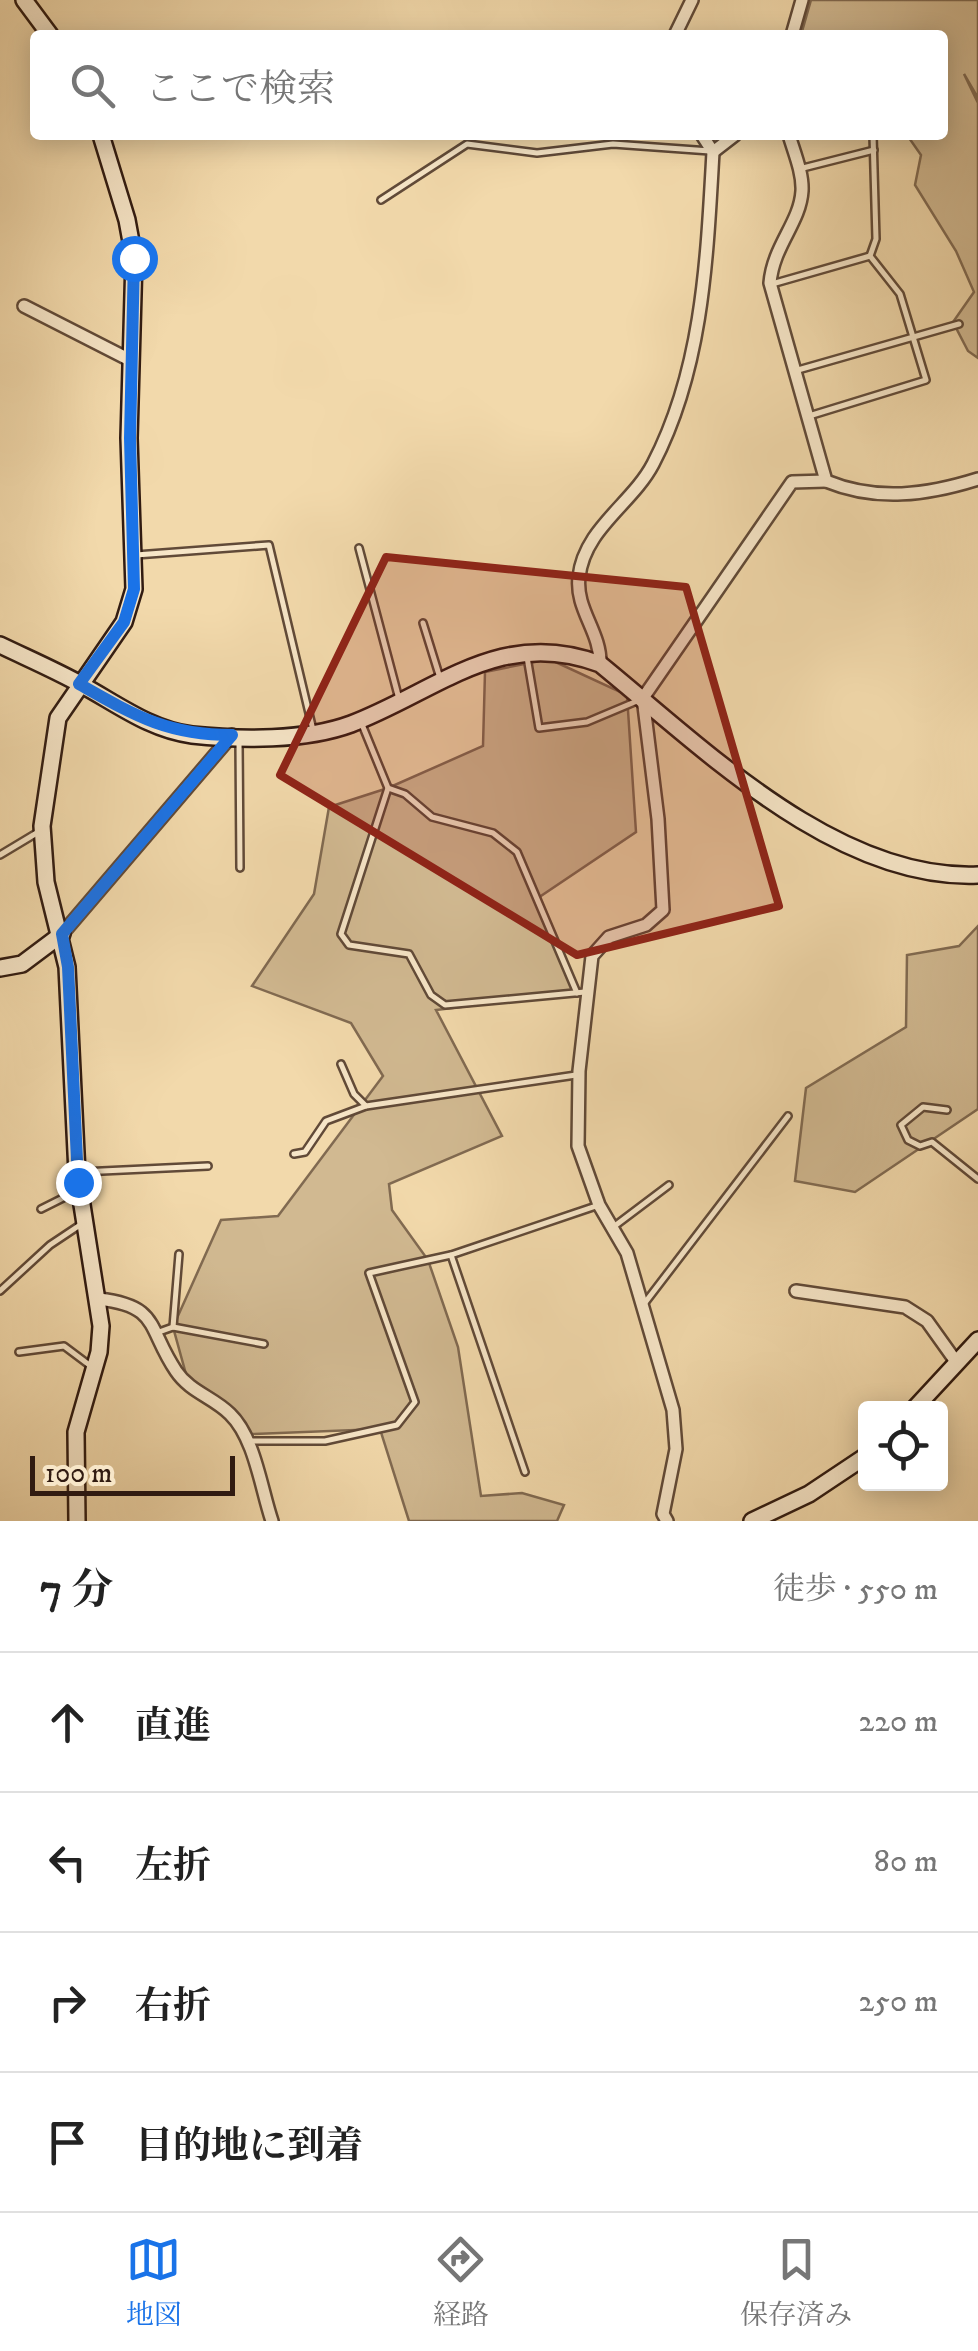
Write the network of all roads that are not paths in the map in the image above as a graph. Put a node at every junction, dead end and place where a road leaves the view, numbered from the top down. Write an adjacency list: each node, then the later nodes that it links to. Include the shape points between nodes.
1 (24, 0): 4 (street)
2 (692, 0): 5 (street)
3 (802, 0): 6 (street)
4 (46, 30)
5 (677, 30)
6 (793, 30)
7 (102, 140): 21 (street, via 134,258)
8 (705, 140): 13 (street)
9 (729, 140): 13 (street)
10 (791, 140): 14 (street)
11 (873, 140): 12 (lane)
12 (874, 150): 14 (lane); 16 (lane, via 876,239)
13 (713, 152): 15 (lane, via 614,144 538,153 467,144); 31 (street, via 705,289 676,403 652,466 592,540 578,577 582,607 600,642)
14 (800, 169): 17 (street, via 799,209 772,259)
15 (382, 200)
16 (870, 256): 17 (lane); 20 (lane, via 900,294)
17 (771, 285): 22 (street)
18 (24, 306): 21 (street)
19 (959, 324): 20 (lane)
20 (914, 336): 22 (lane); 23 (lane, via 926,380)
21 (130, 360): 27 (street)
22 (796, 371): 23 (street)
23 (809, 416): 25 (street)
24 (978, 479): 25 (street, via 918,496 848,490)
25 (826, 481): 34 (street, via 792,482)
26 (359, 548): 35 (lane)
27 (134, 555): 33 (street, via 134,589 124,622); 37 (lane, via 269,545)
28 (423, 624): 32 (lane)
29 (0, 644): 33 (street)
30 (526, 654): 31 (street, via 580,656); 32 (street, via 493,658); 34 (lane, via 539,728 587,722)
31 (600, 664): 34 (street)
32 (440, 678): 35 (street)
33 (79, 684): 38 (street, via 148,722 193,735); 40 (street, via 52,740)
34 (642, 698): 43 (street, via 728,770 823,834 921,868); 46 (street, via 663,910 646,925 610,937 592,956)
35 (399, 699): 36 (street)
36 (360, 720): 37 (street); 39 (lane)
37 (314, 732): 38 (street)
38 (235, 735): 42 (lane); 44 (street)
39 (388, 788): 46 (lane, via 432,817 493,834 517,852); 46 (lane, via 341,934 349,945 409,954 431,994 445,1004)
40 (42, 829): 41 (lane); 44 (street, via 46,882)
41 (0, 856)
42 (240, 868)
43 (978, 875)
44 (62, 934): 45 (street, via 22,964); 55 (street)
45 (0, 968)
46 (583, 993): 48 (street)
47 (341, 1064): 49 (lane)
48 (579, 1075): 49 (lane); 57 (street, via 578,1146)
49 (366, 1106): 52 (lane, via 326,1121 304,1152)
50 (946, 1110): 54 (lane, via 922,1107 901,1126 908,1140 932,1142)
51 (788, 1116): 66 (lane)
52 (294, 1154)
53 (208, 1166): 55 (lane)
54 (978, 1179)
55 (78, 1181): 58 (lane); 59 (street)
56 (669, 1185): 60 (lane)
57 (599, 1204): 60 (street); 62 (lane)
58 (41, 1209)
59 (86, 1222): 63 (lane); 65 (street)
60 (612, 1228): 66 (street)
61 (179, 1254): 67 (lane)
62 (451, 1255): 75 (lane, via 369,1273 415,1402 397,1424 325,1440); 77 (lane)
63 (0, 1291)
64 (796, 1291): 72 (street, via 906,1306 927,1320)
65 (99, 1299): 68 (street, via 132,1303); 73 (street)
66 (644, 1304): 81 (street, via 673,1410 676,1449)
67 (173, 1327): 68 (lane); 70 (lane)
68 (157, 1332): 75 (street, via 176,1370 230,1414)
69 (978, 1340): 72 (street)
70 (264, 1344)
71 (19, 1352): 73 (lane, via 64,1346)
72 (957, 1363): 74 (street)
73 (94, 1369): 79 (street, via 76,1432)
74 (922, 1401)
75 (246, 1440): 80 (street)
76 (858, 1461): 78 (street)
77 (525, 1472)
78 (780, 1515): 82 (street)
79 (77, 1521)
80 (272, 1521)
81 (667, 1521)
82 (752, 1521)

